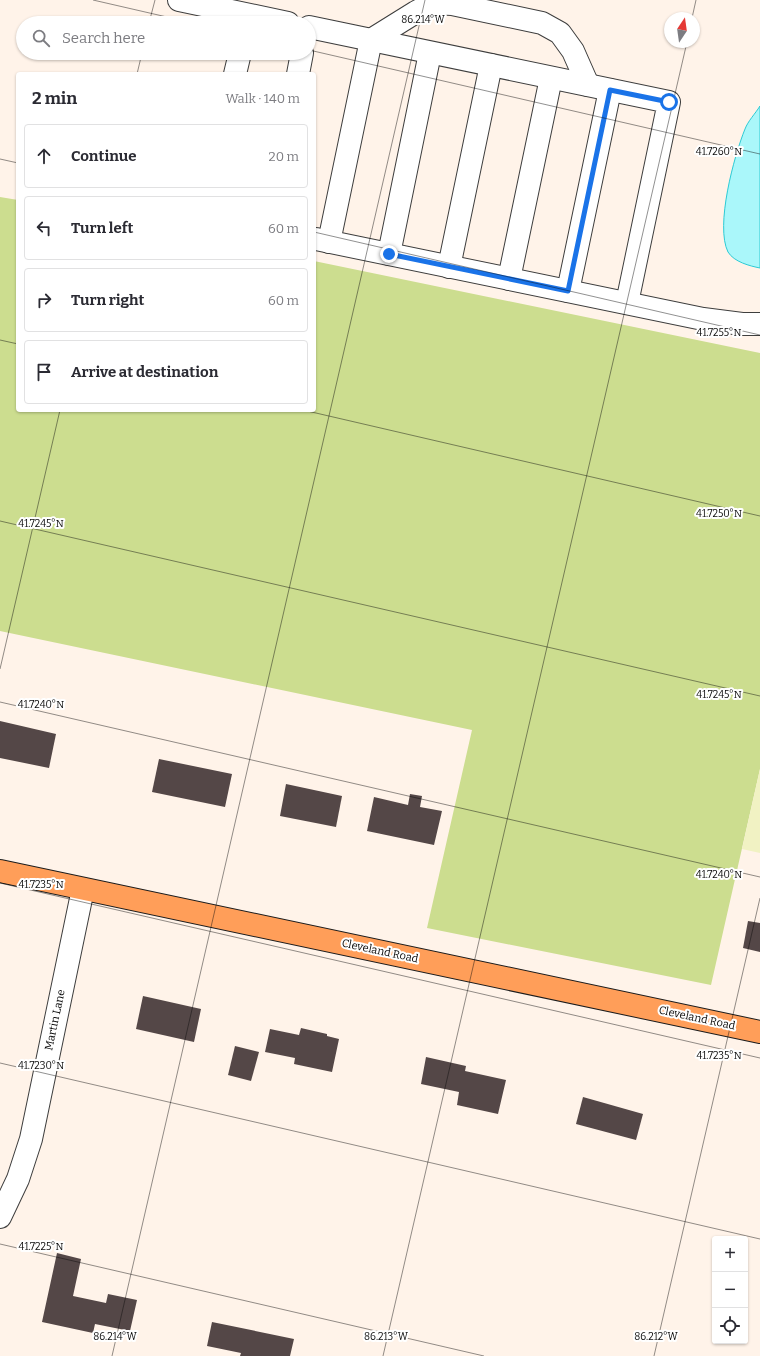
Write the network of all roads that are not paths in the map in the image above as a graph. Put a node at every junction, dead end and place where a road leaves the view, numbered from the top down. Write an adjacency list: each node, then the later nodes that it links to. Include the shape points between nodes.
1 (179, 0): 2 (street)
2 (236, 16)
3 (316, 28): 4 (street)
4 (371, 40): 5 (street); 12 (street, via 433,3 542,23 560,33 573,51); 14 (street)
5 (430, 53): 8 (street); 15 (street)
6 (238, 60): 9 (street)
7 (301, 60): 10 (street)
8 (491, 65): 11 (street); 16 (street)
9 (235, 72)
10 (298, 72)
11 (551, 78): 12 (street); 17 (street)
12 (588, 85): 13 (street)
13 (610, 90): 18 (street); 19 (street, via 669,102)
14 (322, 240): 15 (street)
15 (389, 254): 16 (street)
16 (449, 267): 17 (street)
17 (509, 279): 18 (street)
18 (568, 291): 19 (street)
19 (627, 303): 20 (street, via 703,319)
20 (760, 324)
21 (0, 871): 22 (main road, Cleveland Road)
22 (83, 889): 23 (main road, Cleveland Road); 24 (street, Martin Lane, via 31,1139 18,1179)
23 (760, 1032)
24 (0, 1218)

